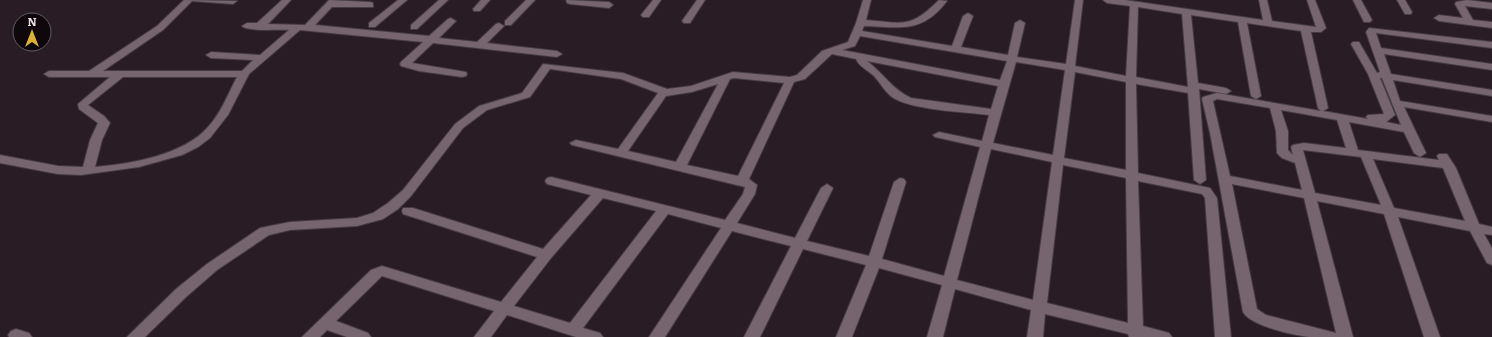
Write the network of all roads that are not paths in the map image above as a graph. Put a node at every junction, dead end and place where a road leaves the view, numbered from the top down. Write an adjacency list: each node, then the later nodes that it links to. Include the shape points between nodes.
1 (189, 0): 65 (street, via 164,25)
2 (196, 0): 18 (street)
3 (287, 0): 43 (street)
4 (403, 0): 40 (street)
5 (444, 0): 46 (street)
6 (486, 0): 26 (street)
7 (531, 0): 51 (street)
8 (571, 0): 24 (street, via 570,2)
9 (657, 0): 29 (street)
10 (701, 0): 34 (street)
11 (867, 0): 37 (street)
12 (1078, 0): 62 (street)
13 (1107, 0): 23 (street)
14 (1263, 0): 39 (street)
15 (1311, 0): 47 (street, via 1321,28)
16 (1357, 0): 33 (street)
17 (1401, 0): 28 (street)
18 (233, 1)
19 (942, 1): 37 (street, via 917,23)
20 (332, 2): 21 (street); 45 (street)
21 (353, 2): 22 (street)
22 (370, 4)
23 (1134, 4): 27 (street); 70 (street)
24 (610, 5)
25 (1492, 6): 36 (street, via 1459,4)
26 (477, 9)
27 (1186, 12): 32 (street); 73 (street)
28 (1408, 12)
29 (646, 15)
30 (968, 16): 53 (street)
31 (1439, 18): 36 (street)
32 (1242, 20): 39 (street); 76 (street)
33 (1367, 20)
34 (688, 21)
35 (451, 22): 49 (street)
36 (1470, 22): 41 (street)
37 (861, 23): 48 (street)
38 (1020, 24): 59 (street)
39 (1268, 24): 47 (street)
40 (372, 25)
41 (1492, 25)
42 (247, 26): 43 (street)
43 (259, 27): 44 (street)
44 (298, 27): 45 (street); 58 (street)
45 (308, 27): 49 (street)
46 (414, 27)
47 (1305, 29): 79 (street)
48 (856, 33): 53 (street); 55 (street, via 851,45)
49 (431, 40): 51 (street); 67 (street, via 406,65)
50 (1356, 44): 68 (street)
51 (479, 45): 60 (street, via 557,54)
52 (1492, 45): 54 (street, via 1372,30)
53 (956, 48): 59 (street)
54 (1377, 50): 61 (street); 68 (street)
55 (829, 51): 57 (street); 71 (street, via 813,63 801,77)
56 (211, 55): 58 (street)
57 (860, 57): 72 (street); 80 (street, via 888,88 908,100)
58 (263, 58): 63 (street)
59 (1012, 59): 62 (street); 72 (street)
60 (547, 66): 74 (street, via 623,76); 122 (street, via 526,95 483,108 459,126 406,194 378,216 357,222 290,226 265,231 212,267)
61 (1492, 67)
62 (1069, 68): 70 (street); 93 (street)
63 (247, 71)
64 (49, 74): 65 (street)
65 (92, 74): 66 (street)
66 (120, 74): 95 (street, via 83,104 83,107 100,118 104,124 96,140); 95 (street, via 244,74 213,127 196,143 146,162)
67 (462, 74)
68 (1380, 75): 75 (street); 77 (street); 79 (street, via 1389,117 1383,119)
69 (727, 76): 71 (street); 74 (street, via 692,89); 94 (street)
70 (1131, 79): 73 (street); 96 (street)
71 (790, 80): 100 (street)
72 (1004, 84): 80 (street)
73 (1193, 88): 76 (street); 98 (street)
74 (666, 92): 87 (street, via 662,94)
75 (1492, 93)
76 (1261, 100): 78 (street); 79 (street); 97 (street, via 1217,96 1207,99)
77 (1396, 103): 82 (street); 83 (street)
78 (1275, 107): 81 (street); 92 (street, via 1282,133 1281,146 1285,155)
79 (1323, 108)
80 (995, 113): 86 (street)
81 (1342, 118): 83 (street); 88 (street)
82 (1492, 119)
83 (1407, 129): 89 (street)
84 (939, 135): 86 (street)
85 (576, 143): 87 (street)
86 (987, 146): 93 (street); 115 (street)
87 (621, 153): 94 (street)
88 (1353, 153): 90 (street); 92 (street, via 1300,146 1297,149)
89 (1420, 153)
90 (1366, 155): 106 (street); 109 (street, via 1445,161)
91 (0, 159): 95 (street, via 53,169)
92 (1300, 160): 104 (street)
93 (1057, 161): 96 (street); 116 (street)
94 (680, 167): 100 (street)
95 (88, 170)
96 (1132, 174): 120 (street); 133 (street, via 1202,189 1209,194)
97 (1225, 179): 104 (street); 121 (street, via 1250,312 1262,320)
98 (1200, 180)
99 (552, 181): 103 (street)
100 (742, 181): 108 (street, via 751,185 751,189)
101 (900, 182): 114 (street)
102 (826, 188): 111 (street)
103 (600, 193): 105 (street); 112 (street)
104 (1308, 195): 106 (street); 134 (street)
105 (665, 210): 108 (street); 119 (street)
106 (1389, 210): 109 (street); 135 (street)
107 (408, 211): 112 (street)
108 (729, 225): 111 (street); 127 (street)
109 (1474, 227): 110 (street); 113 (street)
110 (1492, 230)
111 (799, 243): 114 (street); 128 (street)
112 (546, 255): 117 (street)
113 (1492, 260)
114 (874, 262): 115 (street); 129 (street)
115 (951, 283): 116 (street); 130 (street)
116 (1039, 307): 120 (street); 131 (street)
117 (503, 309): 118 (street, via 382,271 376,273); 119 (street); 125 (street)
118 (324, 323): 123 (street); 124 (street)
119 (573, 330): 126 (street)
120 (1136, 333): 132 (street)
121 (1325, 336)
122 (135, 337)
123 (310, 337)
124 (363, 337)
125 (482, 337)
126 (595, 337)
127 (657, 337)
128 (752, 337)
129 (844, 337)
130 (935, 337)
131 (1035, 337)
132 (1164, 337)
133 (1223, 337)
134 (1345, 337)
135 (1432, 337)

